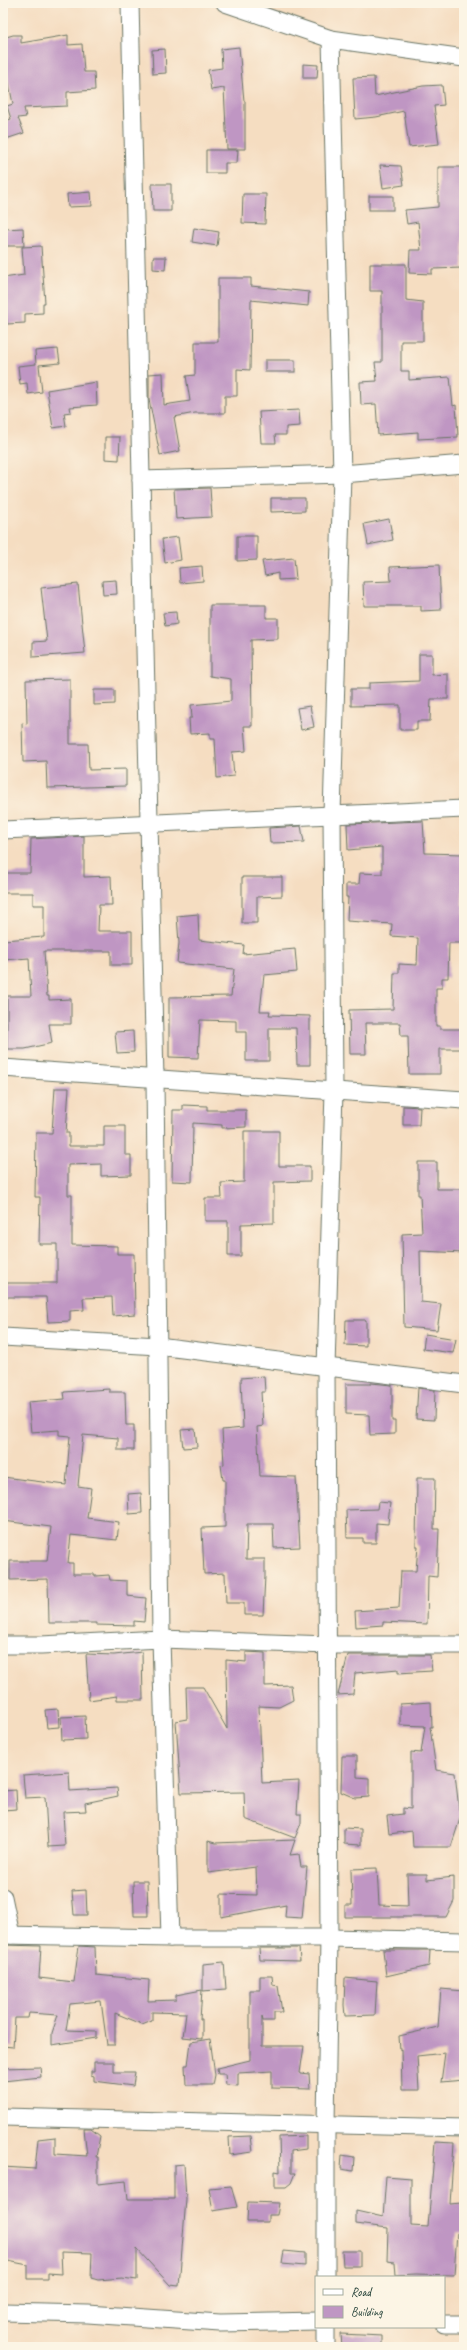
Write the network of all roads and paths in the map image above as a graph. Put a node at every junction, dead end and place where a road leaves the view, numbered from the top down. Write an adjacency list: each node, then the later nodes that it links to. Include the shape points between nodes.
1 (130, 3): 7 (street)
2 (225, 3): 3 (street)
3 (331, 39): 4 (street); 6 (street)
4 (464, 58)
5 (464, 464): 6 (street)
6 (342, 474): 7 (street); 9 (street)
7 (141, 480): 10 (street)
8 (464, 809): 9 (street)
9 (332, 814): 10 (street); 14 (street)
10 (149, 822): 11 (street); 13 (street)
11 (3, 830)
12 (3, 1068): 13 (street)
13 (155, 1079): 14 (street); 17 (street)
14 (334, 1091): 15 (street); 18 (street)
15 (464, 1100)
16 (3, 1337): 17 (street)
17 (158, 1346): 18 (street); 20 (street)
18 (326, 1368): 19 (street); 22 (street)
19 (464, 1384)
20 (161, 1639): 21 (street); 22 (street); 26 (street)
21 (3, 1645)
22 (329, 1645): 23 (street); 27 (street)
23 (464, 1645)
24 (3, 1897): 25 (street)
25 (7, 1935): 26 (street)
26 (170, 1938): 27 (street)
27 (329, 1938): 28 (street); 30 (street)
28 (464, 1941)
29 (3, 2117): 30 (street)
30 (326, 2124): 31 (street); 32 (street)
31 (464, 2128)
32 (326, 2276)
33 (3, 2312): 34 (street, via 88,2314 220,2323)
34 (315, 2321)
35 (445, 2324): 36 (street)
36 (464, 2324)
37 (326, 2328): 38 (street)
38 (326, 2347)

